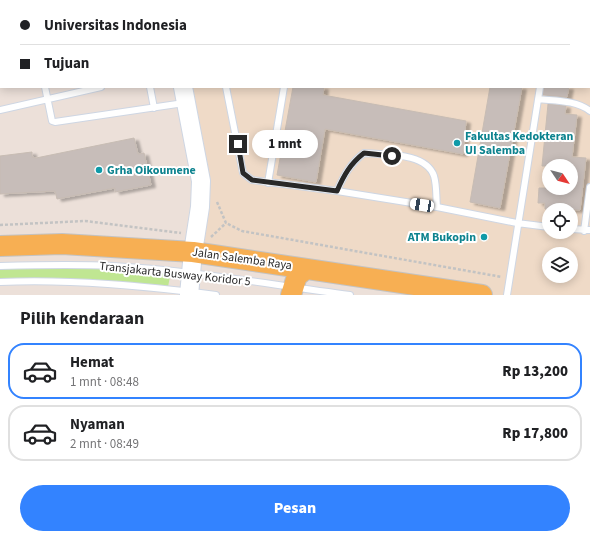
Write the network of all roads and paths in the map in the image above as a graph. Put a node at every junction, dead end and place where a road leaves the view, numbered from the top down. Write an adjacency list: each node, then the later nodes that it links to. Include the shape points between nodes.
1 (44, 88): 8 (lane)
2 (96, 88): 8 (lane)
3 (150, 88): 10 (lane)
4 (226, 88): 13 (lane, via 243,173 252,180)
5 (284, 88): 13 (lane)
6 (540, 88): 9 (lane)
7 (185, 95): 10 (lane); 23 (main road, via 201,181)
8 (47, 98): 10 (lane, via 52,121 55,122); 11 (lane)
9 (538, 99): 12 (lane, via 573,103); 19 (lane)
10 (154, 108)
11 (0, 110)
12 (590, 111)
13 (268, 183): 15 (lane)
14 (590, 187): 22 (lane)
15 (337, 191): 17 (lane); 17 (lane, via 353,162 364,153 420,160 429,166 434,177)
16 (217, 199): 18 (path)
17 (437, 207): 19 (lane)
18 (226, 223): 23 (path); 28 (path, via 242,231)
19 (518, 223): 21 (lane); 28 (lane)
20 (0, 225): 23 (path, via 85,221)
21 (542, 226)
22 (587, 230)
23 (200, 241): 24 (main road, Jalan Salemba Raya); 26 (main road, Jalan Salemba Raya); 27 (main road)
24 (0, 246)
25 (0, 266): 27 (lane, Transjakarta Busway Koridor 5, via 112,266)
26 (306, 269): 30 (main road, via 297,276); 34 (main road, Jalan Salemba Raya)
27 (191, 273): 30 (lane, Transjakarta Busway Koridor 5); 31 (main road)
28 (509, 278): 35 (lane)
29 (0, 282): 31 (lane, Transjakarta Busway Koridor 5, via 44,280)
30 (292, 291): 33 (lane, Transjakarta Busway Koridor 5)
31 (189, 293): 32 (lane, Transjakarta Busway Koridor 5)
32 (216, 295)
33 (350, 295)
34 (482, 295)
35 (507, 295)

